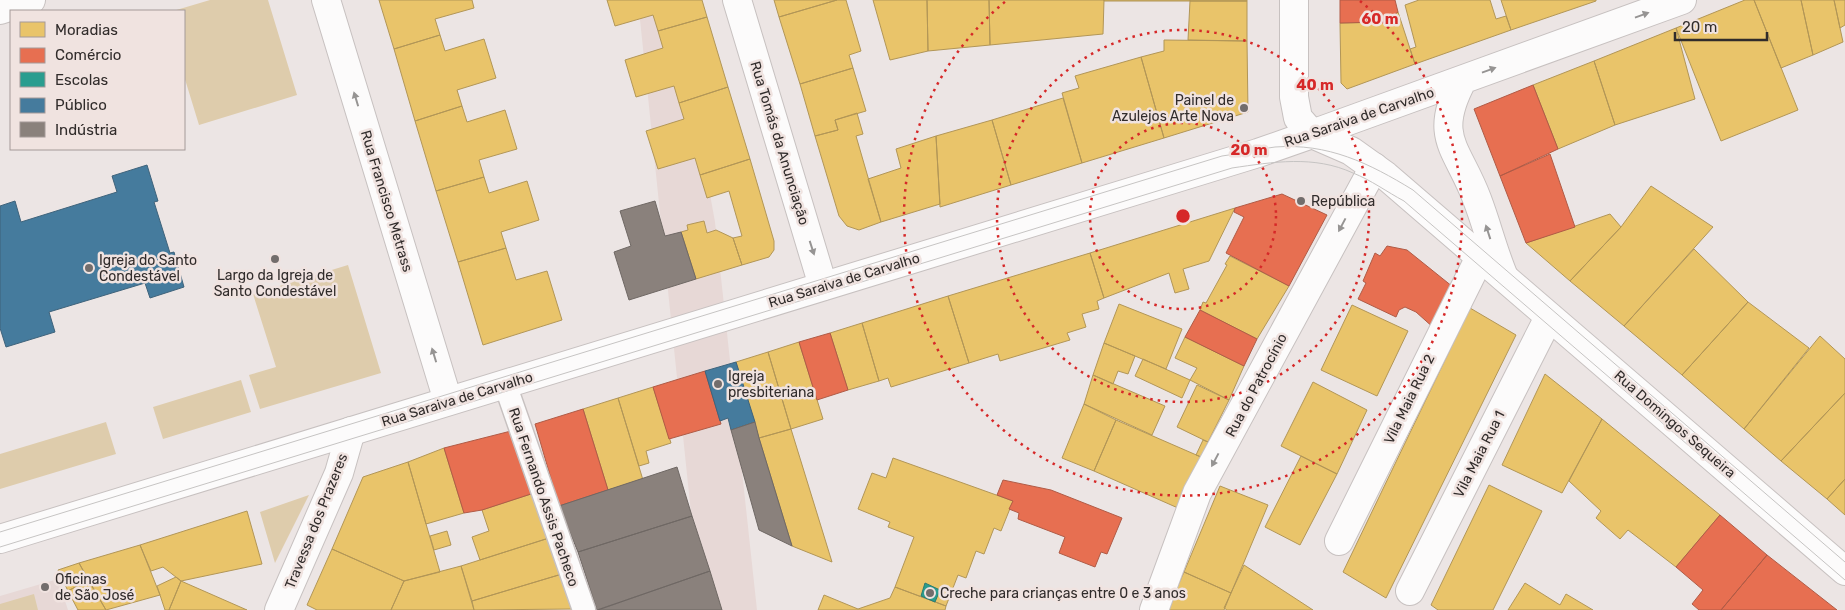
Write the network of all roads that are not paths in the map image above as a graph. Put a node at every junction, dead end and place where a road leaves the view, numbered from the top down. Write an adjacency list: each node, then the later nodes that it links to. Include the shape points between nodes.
1 (326, 0): 13 (street, Rua Francisco Metrass, one-way to 1)
2 (737, 0): 10 (street, Rua Tomás da Anunciação, one-way to 10)
3 (1294, 0): 6 (street, via 1295,108 1298,118)
4 (1682, 0): 5 (street, Rua Saraiva de Carvalho, one-way to 4)
5 (1462, 81): 6 (street, Rua Saraiva de Carvalho); 9 (street, one-way to 5, via 1477,198 1451,147 1447,116)
6 (1312, 134): 7 (street, Rua Domingos Sequeira, via 1351,151); 10 (street, Rua Saraiva de Carvalho)
7 (1374, 167): 8 (street, Rua Domingos Sequeira); 21 (street, Rua do Patrocínio, one-way to 21, via 1197,493)
8 (1480, 257): 9 (street, Rua Domingos Sequeira); 16 (street, Vila Maia Rua 2)
9 (1504, 278): 11 (street, Rua Domingos Sequeira)
10 (823, 286): 12 (street, Rua Saraiva de Carvalho)
11 (1549, 317): 17 (street, Rua Domingos Sequeira); 18 (street, Vila Maia Rua 1)
12 (505, 384): 13 (street, Rua Saraiva de Carvalho); 20 (street, Rua Fernando Assis Pacheco)
13 (448, 401): 14 (street, Rua Saraiva de Carvalho)
14 (351, 431): 15 (street, Rua Saraiva de Carvalho); 19 (street, Travessa dos Prazeres, via 339,473)
15 (0, 539)
16 (1339, 541)
17 (1845, 571)
18 (1410, 591)
19 (279, 610)
20 (584, 610)
21 (1154, 610)

